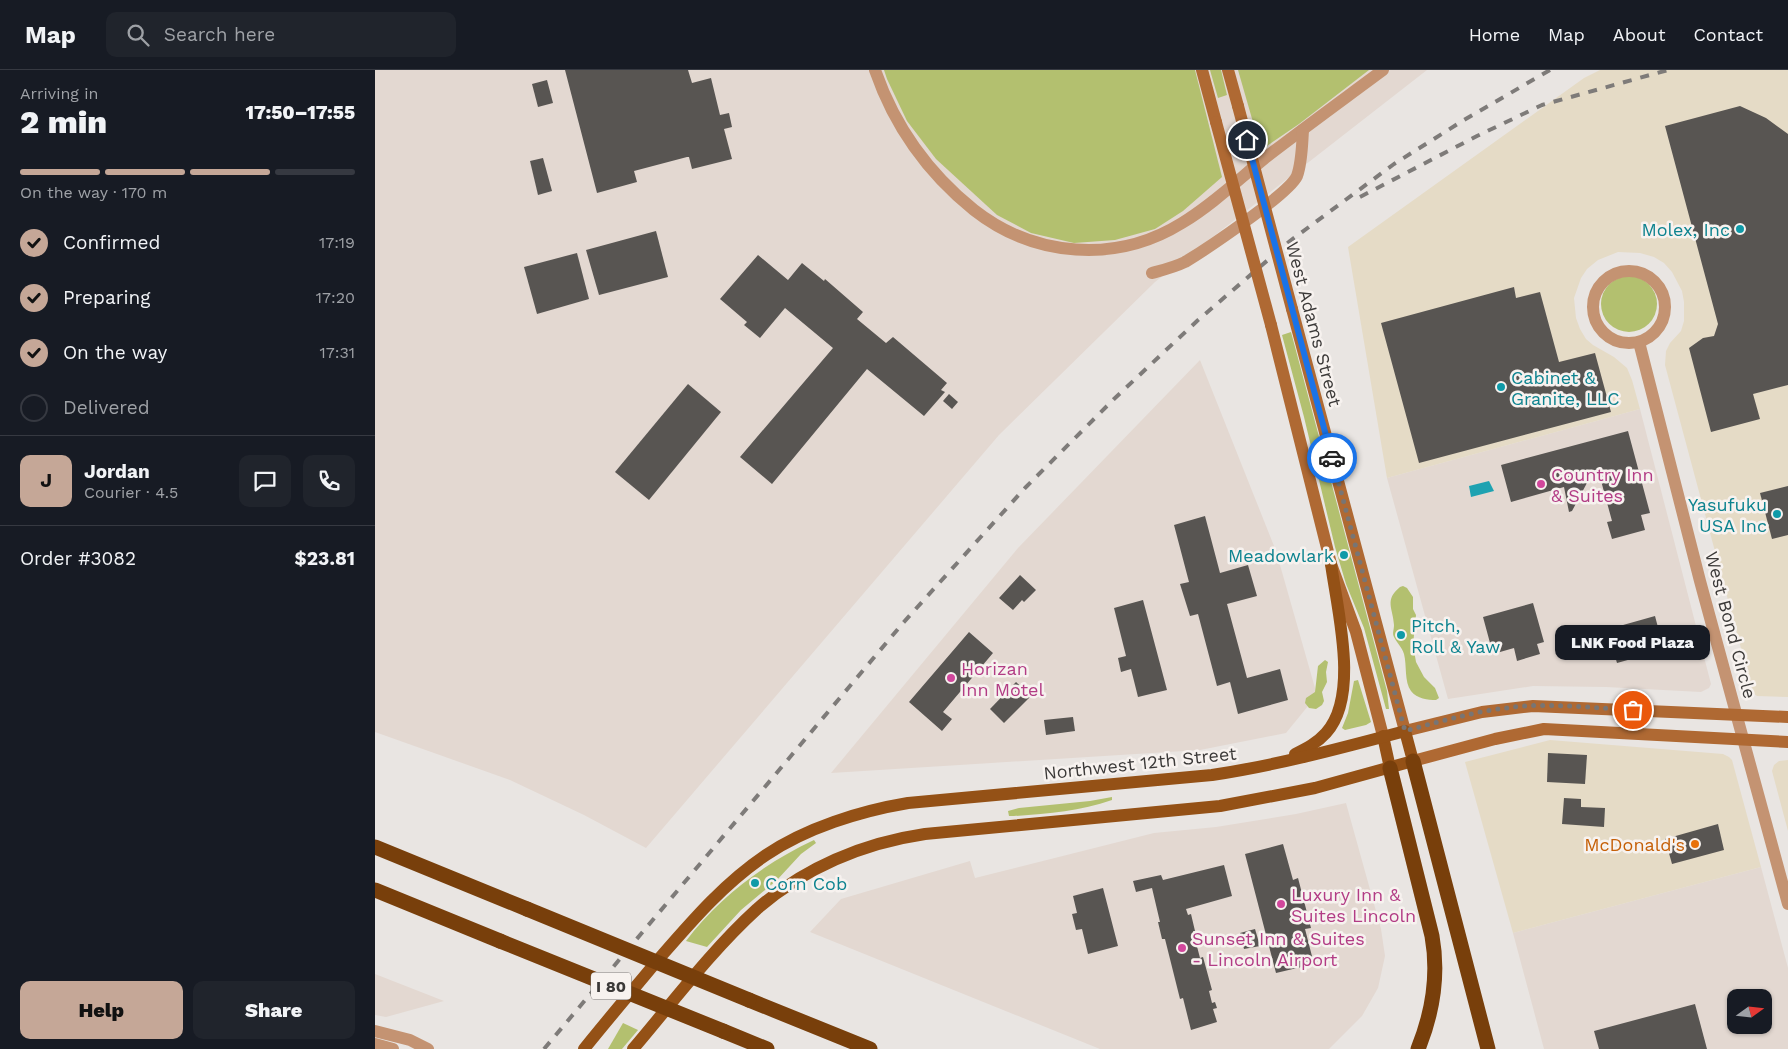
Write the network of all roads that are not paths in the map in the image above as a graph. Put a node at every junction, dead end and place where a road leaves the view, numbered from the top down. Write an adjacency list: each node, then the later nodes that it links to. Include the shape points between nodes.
1 (875, 70): 5 (street, via 903,131 963,201 997,226 1056,248 1117,248 1169,230 1198,213)
2 (1202, 70): 8 (main road, bridge)
3 (1228, 70): 11 (main road, West Adams Street, bridge)
4 (1383, 70): 5 (street)
5 (1303, 130): 6 (street, via 1296,177 1281,193 1183,263)
6 (1152, 272)
7 (1639, 342): 7 (street, via 1653,333 1663,320 1664,297 1659,287 1646,276 1630,271 1619,272 1599,287 1594,298 1595,317 1604,333 1615,340); 9 (street, West Bond Circle)
8 (1331, 564): 12 (main road, via 1356,632); 16 (main road, via 1343,649 1341,701 1326,733 1313,745)
9 (1738, 715): 10 (main road, Northwest 12th Street); 11 (main road, Northwest 12th Street, via 1533,706 1482,712); 13 (street, West Bond Circle)
10 (1788, 717)
11 (1405, 731): 12 (main road, Northwest 12th Street); 15 (main road, West Adams Street)
12 (1383, 736): 16 (main road, Northwest 12th Street); 17 (main road)
13 (1745, 740): 14 (main road); 15 (main road, via 1544,729); 20 (street, West Bond Circle)
14 (1788, 742)
15 (1413, 761): 17 (main road); 30 (highway)
16 (1277, 764): 25 (main road, Northwest 12th Street, via 1212,775 908,803 829,824 768,853 736,876 684,928)
17 (1390, 768): 26 (main road, via 1315,788 1220,806 925,834 901,837 858,850 792,883 757,909 711,957); 29 (highway, via 1435,956 1432,1003)
18 (375, 847): 28 (highway, I 80, bridge)
19 (375, 890): 27 (highway, I 80, bridge)
20 (1788, 904)
21 (375, 1032): 24 (street, via 410,1040)
22 (375, 1044): 23 (street)
23 (393, 1049)
24 (428, 1049)
25 (584, 1049)
26 (633, 1049)
27 (767, 1049)
28 (870, 1049)
29 (1418, 1049)
30 (1488, 1049)

